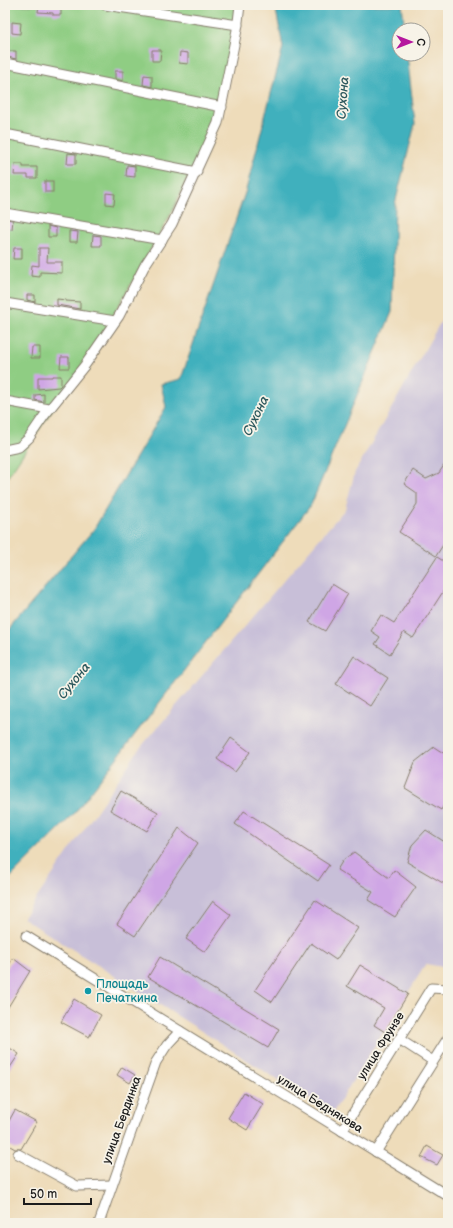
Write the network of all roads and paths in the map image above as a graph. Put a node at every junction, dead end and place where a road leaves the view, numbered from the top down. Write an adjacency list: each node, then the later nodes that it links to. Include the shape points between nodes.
1 (105, 5): 3 (street)
2 (240, 5): 3 (street)
3 (238, 25): 5 (street)
4 (5, 63): 5 (street)
5 (222, 107): 7 (street, via 218,123)
6 (5, 134): 7 (street)
7 (197, 172): 9 (street)
8 (5, 213): 9 (street)
9 (162, 240): 11 (street, via 145,265)
10 (5, 303): 11 (street)
11 (115, 321): 13 (street, via 85,365)
12 (5, 401): 13 (street)
13 (49, 409): 14 (street, via 29,438 19,447)
14 (5, 450)
15 (26, 936): 17 (street)
16 (448, 989): 19 (street, улица Фрунзе, via 431,988)
17 (180, 1031): 21 (street, улица Беднякова); 24 (street, улица Бердинка, via 156,1062)
18 (448, 1038): 20 (street)
19 (399, 1039): 20 (street); 21 (street, улица Фрунзе)
20 (433, 1061): 22 (street)
21 (342, 1131): 22 (street, улица Беднякова)
22 (376, 1152): 25 (street, улица Беднякова)
23 (18, 1154): 24 (street, via 77,1186)
24 (112, 1185): 26 (street, улица Бердинка)
25 (448, 1196)
26 (99, 1223)

